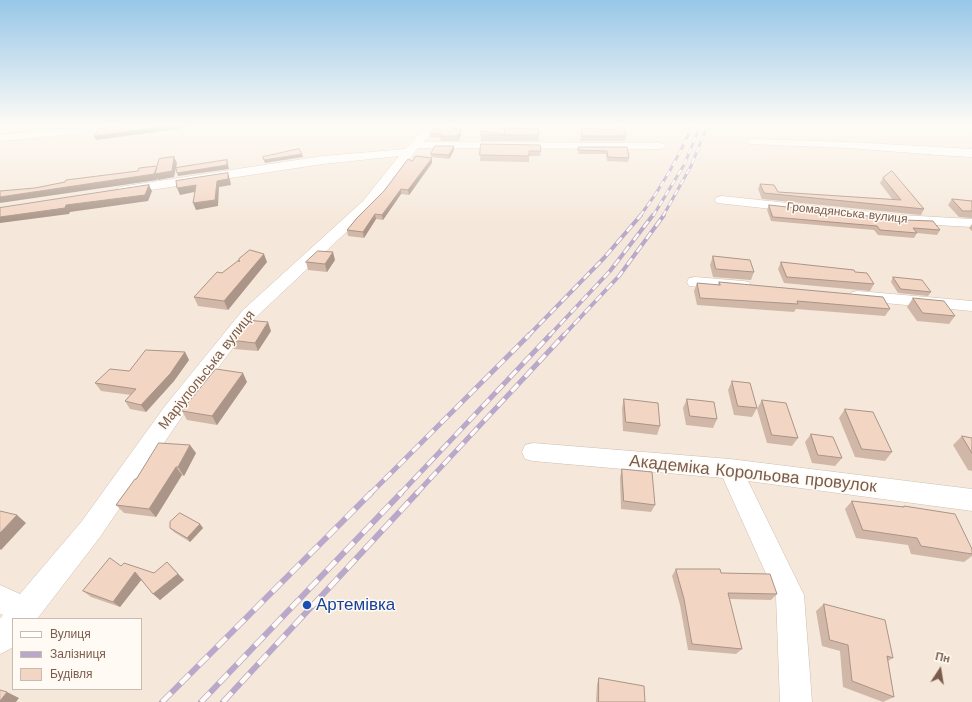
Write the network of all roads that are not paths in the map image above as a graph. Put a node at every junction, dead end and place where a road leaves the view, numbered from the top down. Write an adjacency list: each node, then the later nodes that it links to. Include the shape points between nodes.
1 (347, 157): 3 (street)
2 (405, 157): 14 (street, Маріупольська вулиця, via 368,204 249,314 173,412 91,529)
3 (113, 192)
4 (722, 200): 5 (street, Громадянська вулиця, via 901,219)
5 (972, 223)
6 (695, 282): 7 (street)
7 (758, 288)
8 (846, 295): 9 (street)
9 (972, 306)
10 (533, 452): 11 (street, Академіка Корольова провулок)
11 (730, 469): 12 (street, Академіка Корольова провулок); 17 (street, via 790,595)
12 (972, 500)
13 (0, 599): 14 (street)
14 (19, 618)
15 (12, 626): 16 (street, Маріупольська вулиця)
16 (0, 640)
17 (796, 702)

